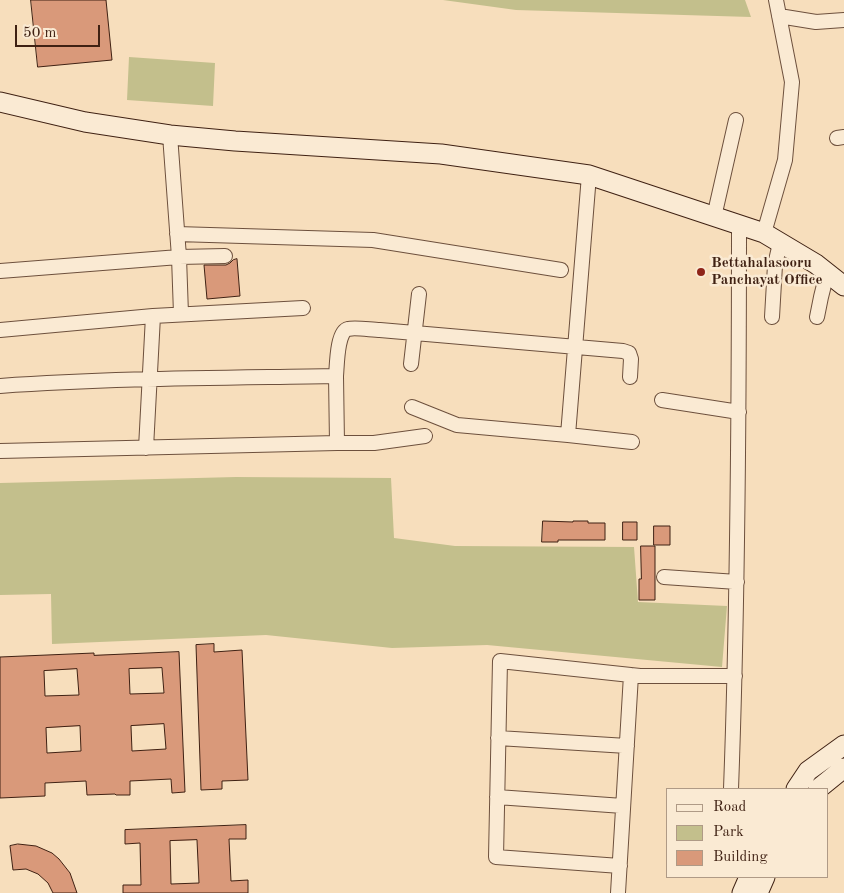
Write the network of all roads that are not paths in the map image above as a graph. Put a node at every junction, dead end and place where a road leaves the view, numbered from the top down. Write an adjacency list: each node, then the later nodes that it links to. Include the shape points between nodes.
1 (776, 0): 2 (street)
2 (779, 16): 3 (street, via 816,22); 10 (street, via 792,82 785,160)
3 (844, 20)
4 (0, 102): 6 (street, via 85,122)
5 (736, 120): 8 (street)
6 (170, 135): 7 (street, via 440,154); 11 (street)
7 (589, 175): 8 (street); 27 (street)
8 (714, 217): 9 (street)
9 (739, 224): 10 (street); 35 (street)
10 (764, 233): 12 (street)
11 (177, 234): 14 (street); 15 (street, via 373,240)
12 (780, 243): 17 (street); 23 (street, via 775,265)
13 (225, 256): 14 (street)
14 (178, 257): 16 (street); 21 (street)
15 (561, 270)
16 (0, 271)
17 (827, 273): 18 (street); 24 (street)
18 (844, 286)
19 (419, 294): 26 (street)
20 (303, 308): 21 (street)
21 (181, 314): 22 (street)
22 (153, 316): 25 (street); 31 (street)
23 (772, 317)
24 (818, 317)
25 (0, 330)
26 (415, 333): 27 (street); 28 (street); 29 (street, via 343,331)
27 (576, 347): 30 (street, via 629,353); 36 (street)
28 (411, 364)
29 (336, 376): 31 (street); 38 (street)
30 (630, 377)
31 (150, 380): 32 (street); 40 (street)
32 (0, 386)
33 (662, 400): 35 (street)
34 (412, 407): 36 (street, via 457,424)
35 (739, 412): 43 (street)
36 (568, 435): 39 (street)
37 (425, 436): 38 (street, via 374,443)
38 (337, 442): 40 (street)
39 (632, 442)
40 (146, 448): 41 (street)
41 (0, 451)
42 (664, 577): 43 (street)
43 (737, 582): 45 (street)
44 (631, 675): 45 (street); 46 (street, via 500,661); 48 (street)
45 (735, 676): 50 (street)
46 (498, 738): 48 (street); 53 (street)
47 (844, 744): 51 (street, via 808,772)
48 (627, 746): 54 (street)
49 (844, 768): 52 (street)
50 (730, 788)
51 (797, 788)
52 (819, 788)
53 (497, 797): 54 (street); 55 (street, via 496,858)
54 (623, 806): 55 (street)
55 (620, 866): 58 (street)
56 (749, 878): 59 (street)
57 (765, 878): 60 (street)
58 (618, 893)
59 (742, 893)
60 (758, 893)

